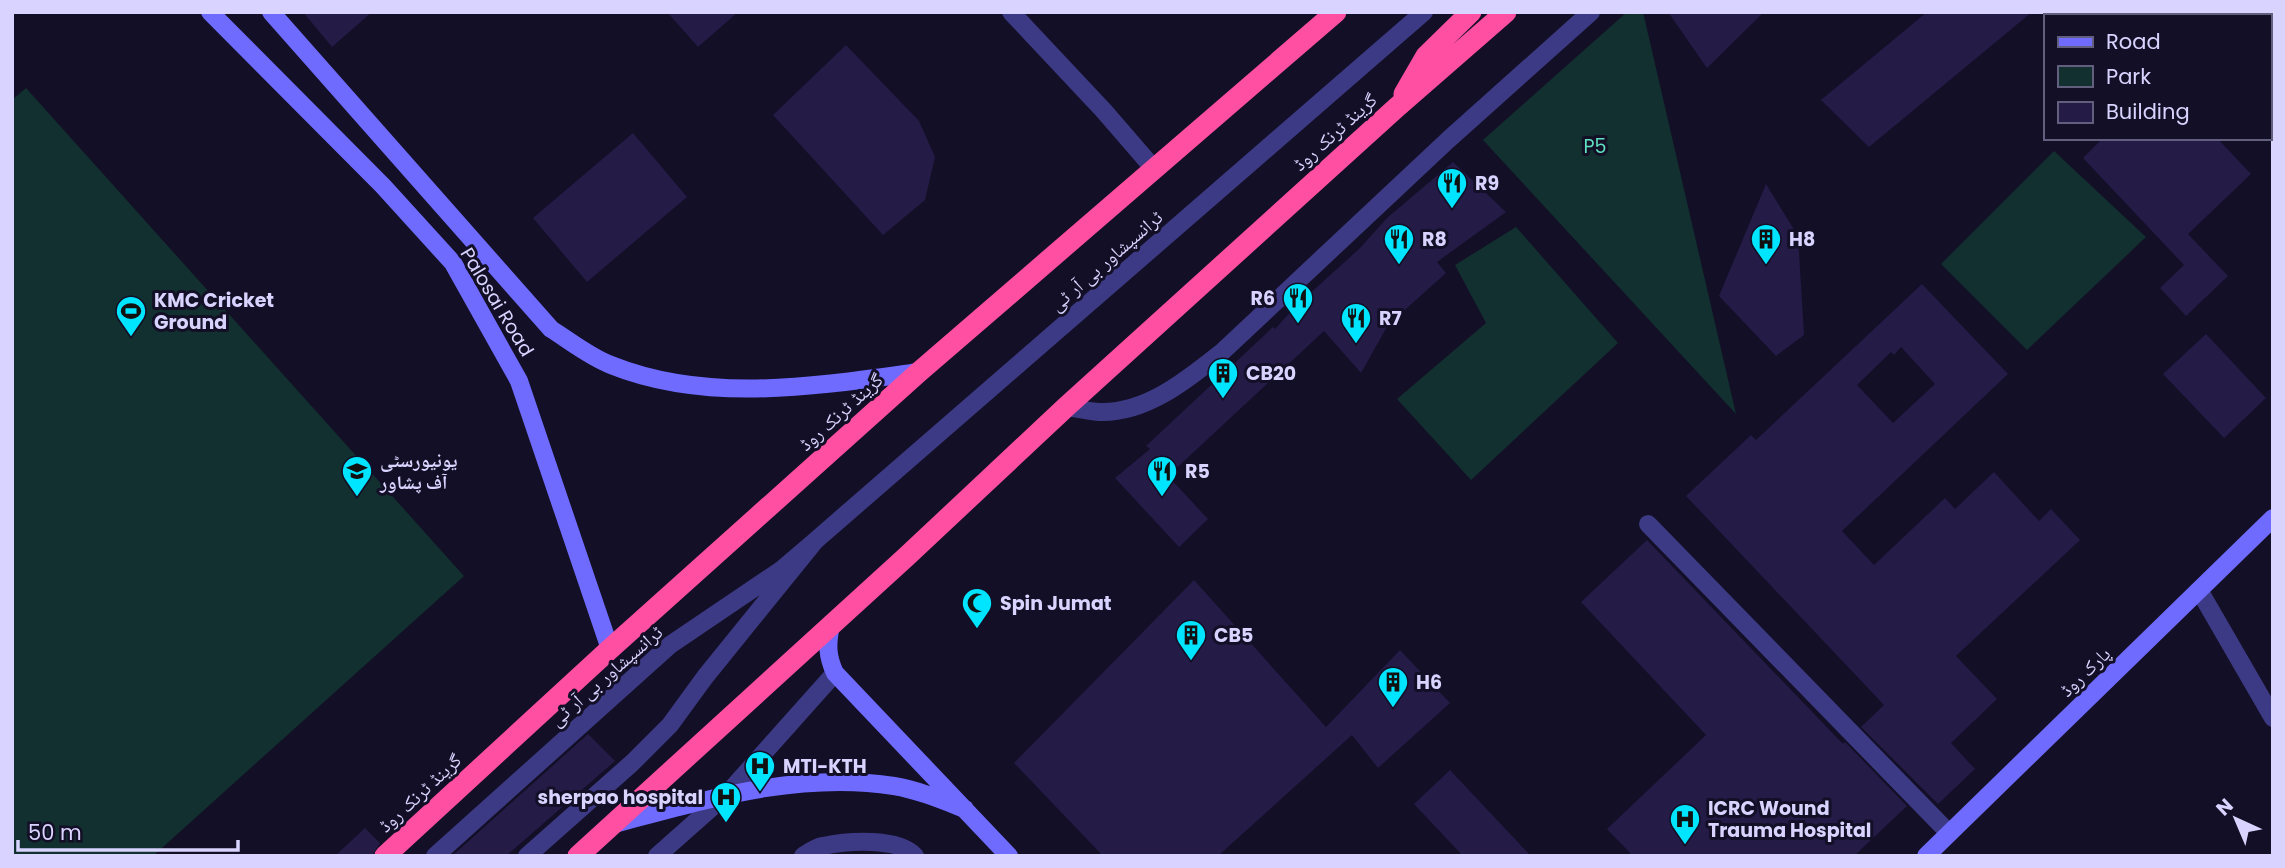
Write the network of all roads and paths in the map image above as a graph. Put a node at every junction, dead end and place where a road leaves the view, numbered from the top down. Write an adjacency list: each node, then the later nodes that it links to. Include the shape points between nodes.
1 (210, 12): 12 (street, Palosai Road)
2 (271, 12): 10 (street)
3 (1010, 12): 11 (street)
4 (1336, 12): 11 (highway, گرینڈ ٹرنک روڈ)
5 (1424, 12): 17 (street, ٹرانسپشاور بی آر ٹی)
6 (1471, 12): 9 (highway, via 1426,56)
7 (1506, 12): 9 (highway, گرینڈ ٹرنک روڈ)
8 (1591, 12): 14 (street, via 1183,383 1137,406 1102,412)
9 (1396, 108): 14 (highway, گرینڈ ٹرنک روڈ)
10 (407, 164): 12 (street); 13 (street, via 551,329 608,364 644,377 725,389 817,386)
11 (1155, 170): 13 (highway, گرینڈ ٹرنک روڈ)
12 (383, 186): 20 (street, Palosai Road, via 453,263 519,381)
13 (919, 372): 20 (highway, گرینڈ ٹرنک روڈ)
14 (1066, 407): 19 (highway, گرینڈ ٹرنک روڈ)
15 (2273, 518): 18 (street, پارک روڈ)
16 (1648, 524): 26 (street)
17 (815, 541): 28 (street, ٹرانسپشاور بی آر ٹی, via 781,570 670,645); 29 (street, ٹرانسپشاور بی آر ٹی, via 670,724)
18 (2199, 590): 22 (street); 26 (street, پارک روڈ)
19 (831, 625): 21 (street, via 828,659); 25 (highway, گرینڈ ٹرنک روڈ)
20 (610, 649): 27 (highway, گرینڈ ٹرنک روڈ)
21 (835, 673): 23 (street); 24 (street)
22 (2273, 718)
23 (728, 793): 24 (street, via 823,782 881,785 923,793); 25 (street); 31 (street)
24 (965, 809): 34 (street)
25 (614, 824): 30 (highway, گرینڈ ٹرنک روڈ)
26 (1949, 833): 35 (street, پارک روڈ)
27 (385, 856)
28 (435, 856)
29 (527, 856)
30 (578, 856)
31 (657, 856)
32 (803, 856): 33 (street, via 821,846 880,842 909,849)
33 (915, 856)
34 (1009, 856)
35 (1926, 856)

